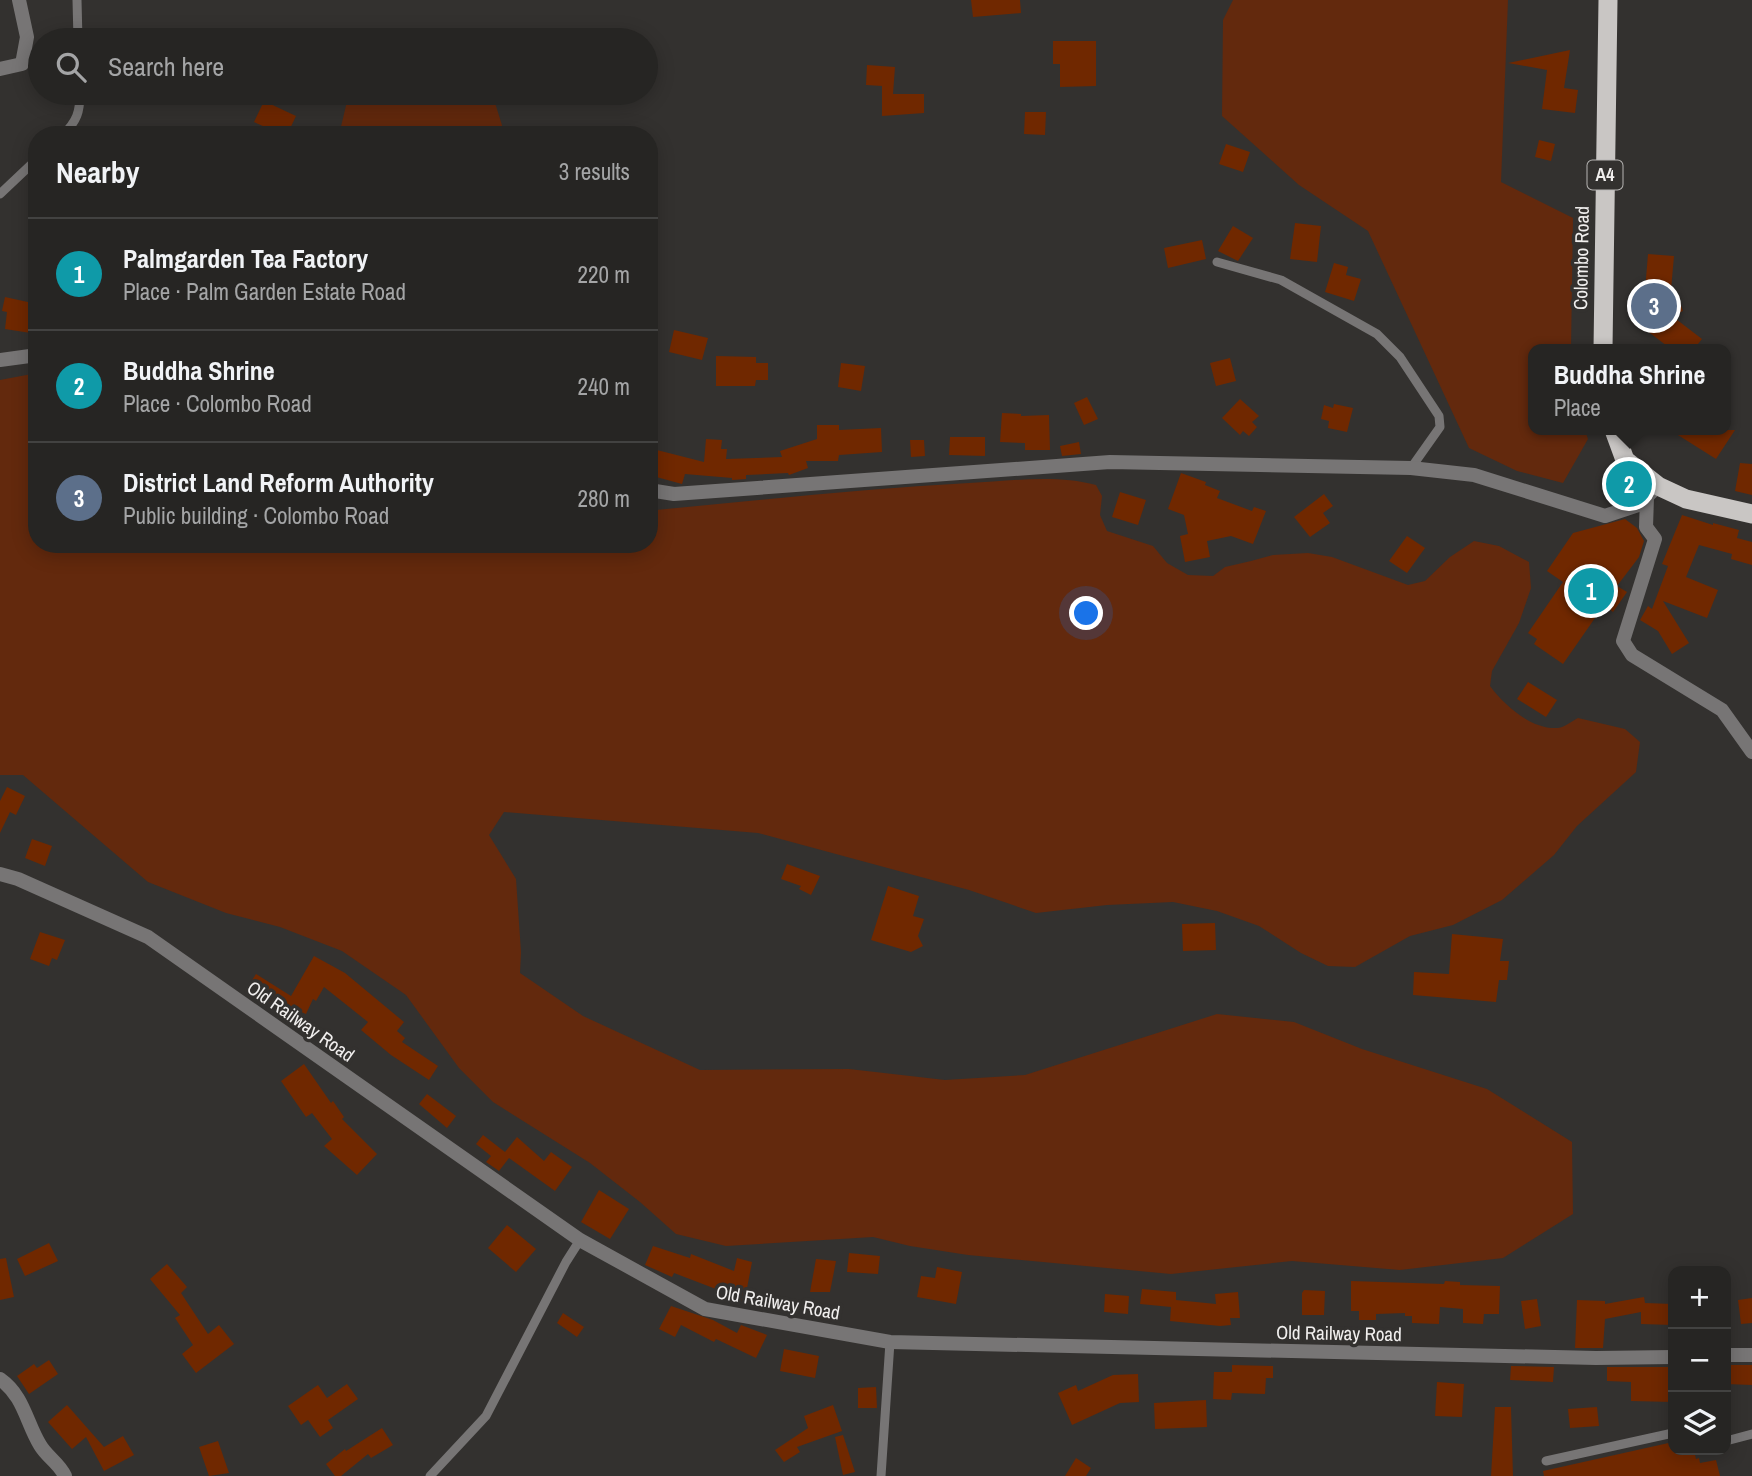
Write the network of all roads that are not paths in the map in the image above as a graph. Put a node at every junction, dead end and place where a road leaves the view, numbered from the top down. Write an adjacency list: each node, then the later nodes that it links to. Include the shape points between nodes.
1 (19, 0): 5 (street, via 27,37 22,64)
2 (77, 0): 4 (lane)
3 (1608, 0): 11 (highway, Colombo Road / A4)
4 (78, 28)
5 (0, 69)
6 (80, 105): 7 (lane)
7 (72, 126)
8 (28, 168): 9 (lane)
9 (0, 194)
10 (1217, 262): 15 (lane, via 1281,280 1377,334 1400,357 1439,416 1440,427)
11 (1602, 344)
12 (28, 356): 13 (street)
13 (0, 360)
14 (1616, 435): 17 (highway, via 1625,460)
15 (1411, 468): 16 (street, via 1110,462 674,494); 17 (street, via 1475,475 1605,516 1638,505)
16 (658, 491)
17 (1653, 492): 18 (highway); 19 (street, via 1646,527 1655,538 1623,640 1632,655 1722,710)
18 (1752, 514)
19 (1752, 752)
20 (0, 874): 21 (street, Old Railway Road, via 148,937)
21 (580, 1240): 22 (street, Old Railway Road, via 705,1309); 32 (lane, via 486,1416)
22 (890, 1342): 25 (street, Old Railway Road); 33 (lane)
23 (1731, 1355): 24 (street)
24 (1752, 1355)
25 (1668, 1357)
26 (0, 1379): 31 (street, via 24,1406 40,1446)
27 (1668, 1434): 30 (lane)
28 (1752, 1434): 29 (lane)
29 (1731, 1439)
30 (1546, 1461)
31 (65, 1476)
32 (430, 1476)
33 (881, 1476)

